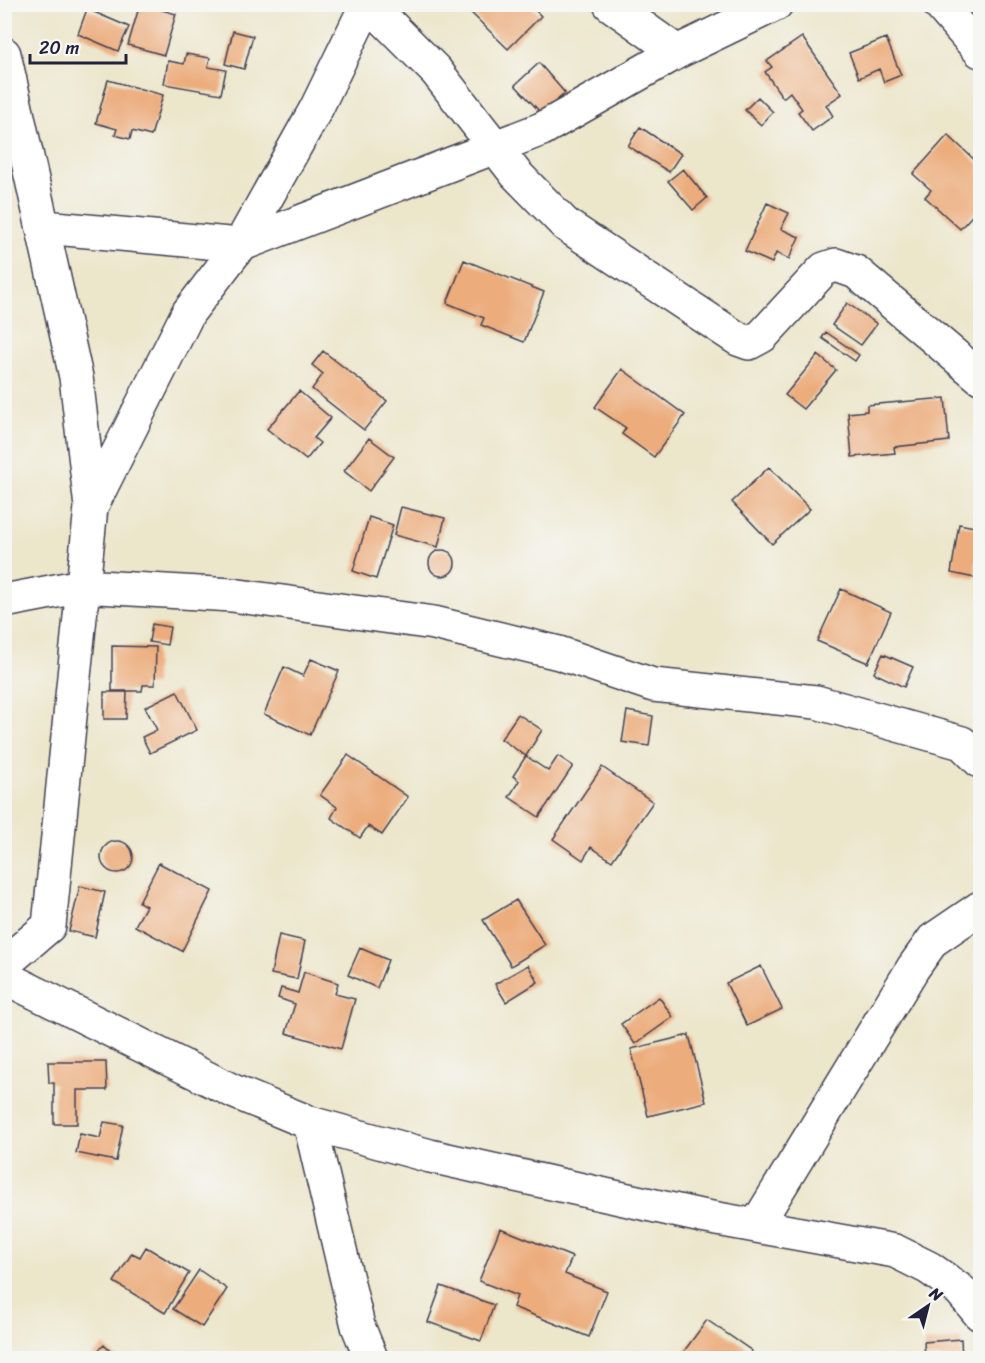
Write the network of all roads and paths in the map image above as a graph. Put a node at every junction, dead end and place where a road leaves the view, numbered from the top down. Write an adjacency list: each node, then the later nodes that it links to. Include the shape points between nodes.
1 (368, 4): 8 (street, via 436,71); 10 (street, via 316,109)
2 (610, 4): 6 (street)
3 (776, 4): 6 (street)
4 (939, 4): 5 (street)
5 (981, 51)
6 (677, 52): 8 (street, via 542,129)
7 (4, 54): 9 (street)
8 (496, 148): 10 (street); 11 (street, via 566,225 738,339 749,343 762,336 824,269 836,266 856,272)
9 (44, 227): 10 (street); 12 (street, via 76,377)
10 (240, 245): 12 (street, via 188,313)
11 (981, 377)
12 (91, 507): 13 (street)
13 (82, 586): 14 (street); 15 (street, via 232,595 434,623 559,653 653,685 816,702 962,743); 17 (street, via 49,926)
14 (4, 601)
15 (981, 761)
16 (981, 908): 20 (street, via 933,940)
17 (4, 964)
18 (4, 976): 19 (street, via 235,1092)
19 (310, 1123): 20 (street, via 430,1156); 22 (street, via 358,1326)
20 (756, 1226): 21 (street, via 895,1251 960,1290)
21 (981, 1314)
22 (371, 1359)

